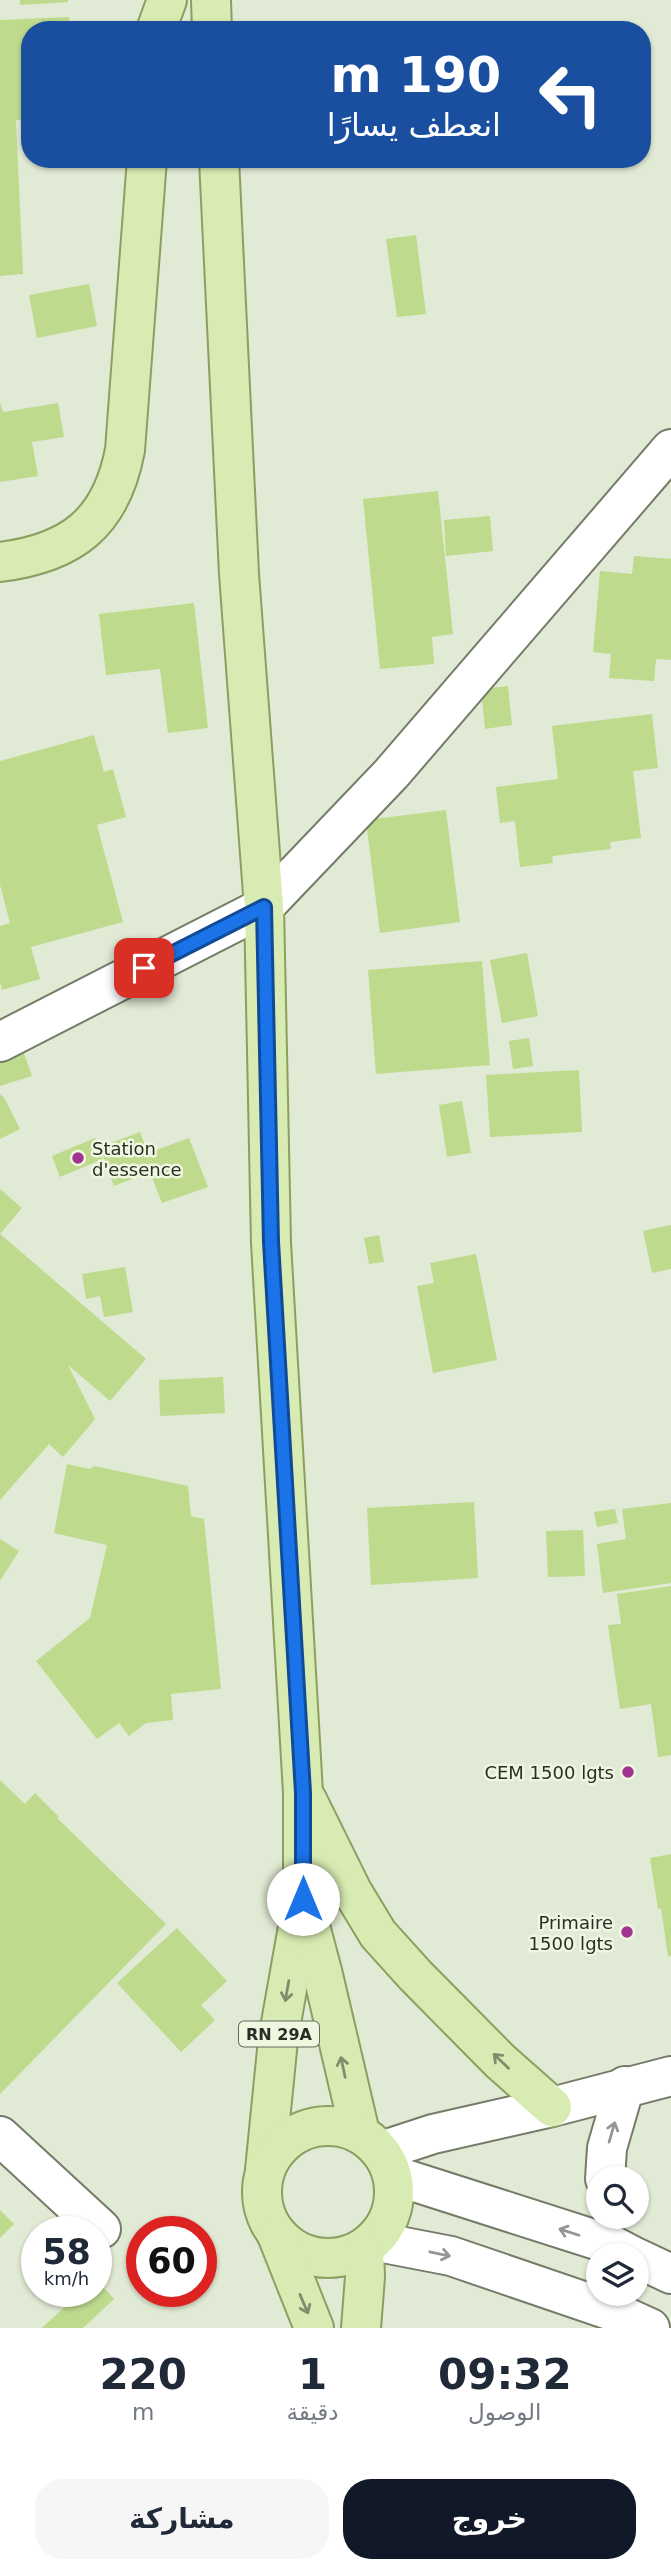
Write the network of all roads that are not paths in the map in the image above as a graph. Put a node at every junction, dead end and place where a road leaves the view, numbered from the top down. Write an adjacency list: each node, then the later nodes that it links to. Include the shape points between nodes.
1 (167, 0): 3 (main road)
2 (211, 0): 4 (main road)
3 (159, 21)
4 (212, 21)
5 (146, 168): 8 (main road, via 120,476 93,522 73,539 49,552)
6 (219, 168): 9 (main road, RN 29A, via 239,574)
7 (671, 449): 9 (street, via 391,774)
8 (0, 562)
9 (264, 907): 10 (street); 11 (main road, RN 29A, via 271,1242)
10 (0, 1042)
11 (303, 1793): 12 (main road, RN 29A); 15 (main road, one-way to 11, via 500,2061 378,1934)
12 (303, 1899): 17 (main road, RN 29A, one-way to 12); 19 (main road, RN 29A, one-way to 19, via 278,2040)
13 (671, 2076): 14 (street)
14 (625, 2086): 15 (street); 18 (street, one-way to 14)
15 (551, 2107): 17 (street, via 433,2134)
16 (0, 2136): 20 (street)
17 (378, 2153): 19 (main road, via 338,2126 315,2126 294,2134 276,2150); 22 (street, one-way to 17); 23 (main road, via 395,2199 387,2221)
18 (606, 2166)
19 (265, 2170): 21 (main road, via 261,2192 265,2215)
20 (87, 2216)
21 (277, 2235): 23 (main road, via 295,2250 318,2258 342,2257); 26 (main road, one-way to 26)
22 (619, 2243)
23 (369, 2244): 27 (main road); 28 (street, one-way to 28, via 451,2256)
24 (649, 2261): 25 (street)
25 (671, 2274)
26 (314, 2328)
27 (361, 2328)
28 (650, 2328)

